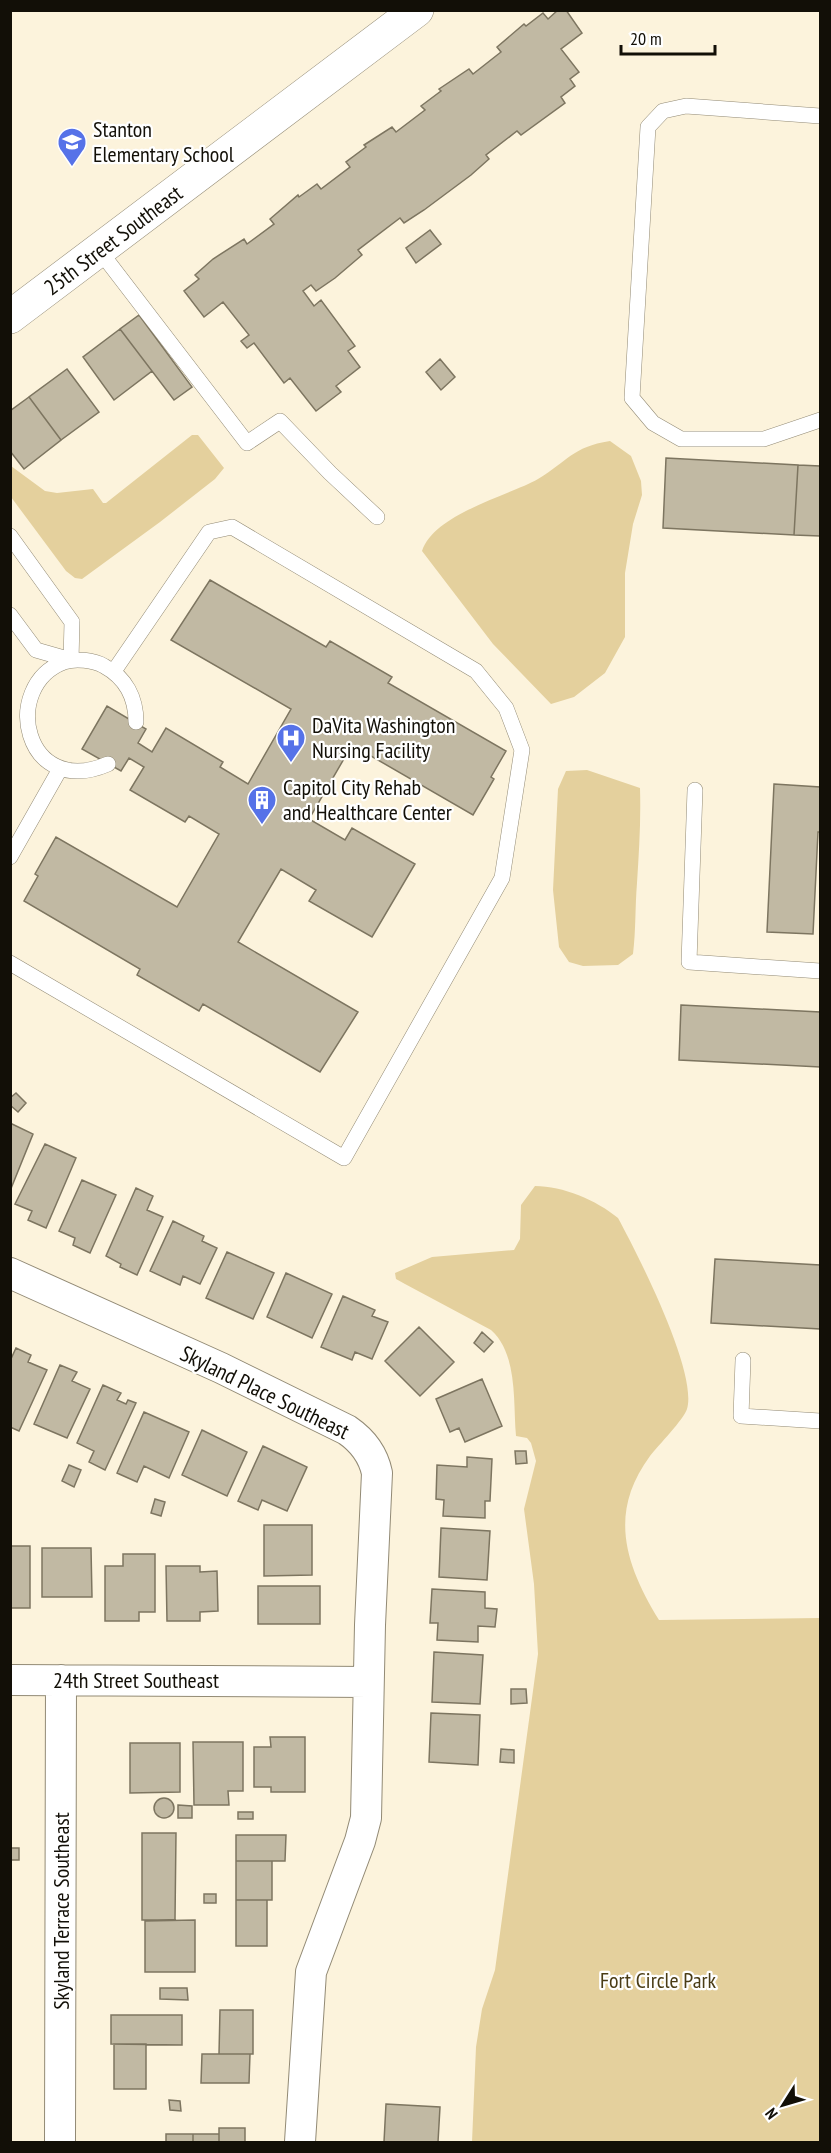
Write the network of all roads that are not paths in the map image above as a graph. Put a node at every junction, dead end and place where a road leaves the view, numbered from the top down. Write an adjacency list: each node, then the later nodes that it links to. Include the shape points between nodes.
1 (417, 10): 3 (street, 25th Street Southeast)
2 (820, 116): 5 (lane, via 686,106 663,111 648,127 632,398 652,423 681,439 764,439)
3 (99, 250): 4 (street, 25th Street Southeast); 6 (lane, via 247,443 280,421)
4 (10, 317)
5 (820, 420)
6 (377, 517)
7 (10, 536): 9 (lane, via 72,622)
8 (10, 615): 9 (lane, via 36,650)
9 (70, 660): 10 (lane, via 99,663); 13 (lane, via 52,665 37,678 26,694 22,713 30,745 42,760)
10 (114, 671): 11 (lane, via 136,705); 16 (lane, via 209,532 232,527 476,671 506,708 522,750 502,878 344,1158)
11 (136, 722)
12 (108, 764): 13 (lane, via 79,773)
13 (60, 769): 15 (lane)
14 (695, 790): 17 (lane, via 689,962)
15 (10, 856)
16 (10, 963)
17 (820, 971)
18 (10, 1273): 23 (street, Skyland Place Southeast, via 221,1368 347,1430 364,1443 377,1473)
19 (743, 1360): 20 (lane, via 741,1416)
20 (820, 1421)
21 (10, 1680): 22 (street, 24th Street Southeast)
22 (62, 1680): 23 (street, 24th Street Southeast); 24 (street, Skyland Terrace Southeast)
23 (368, 1682): 25 (street, Skyland Place Southeast, via 366,1818 311,1972)
24 (60, 2142)
25 (300, 2142)

